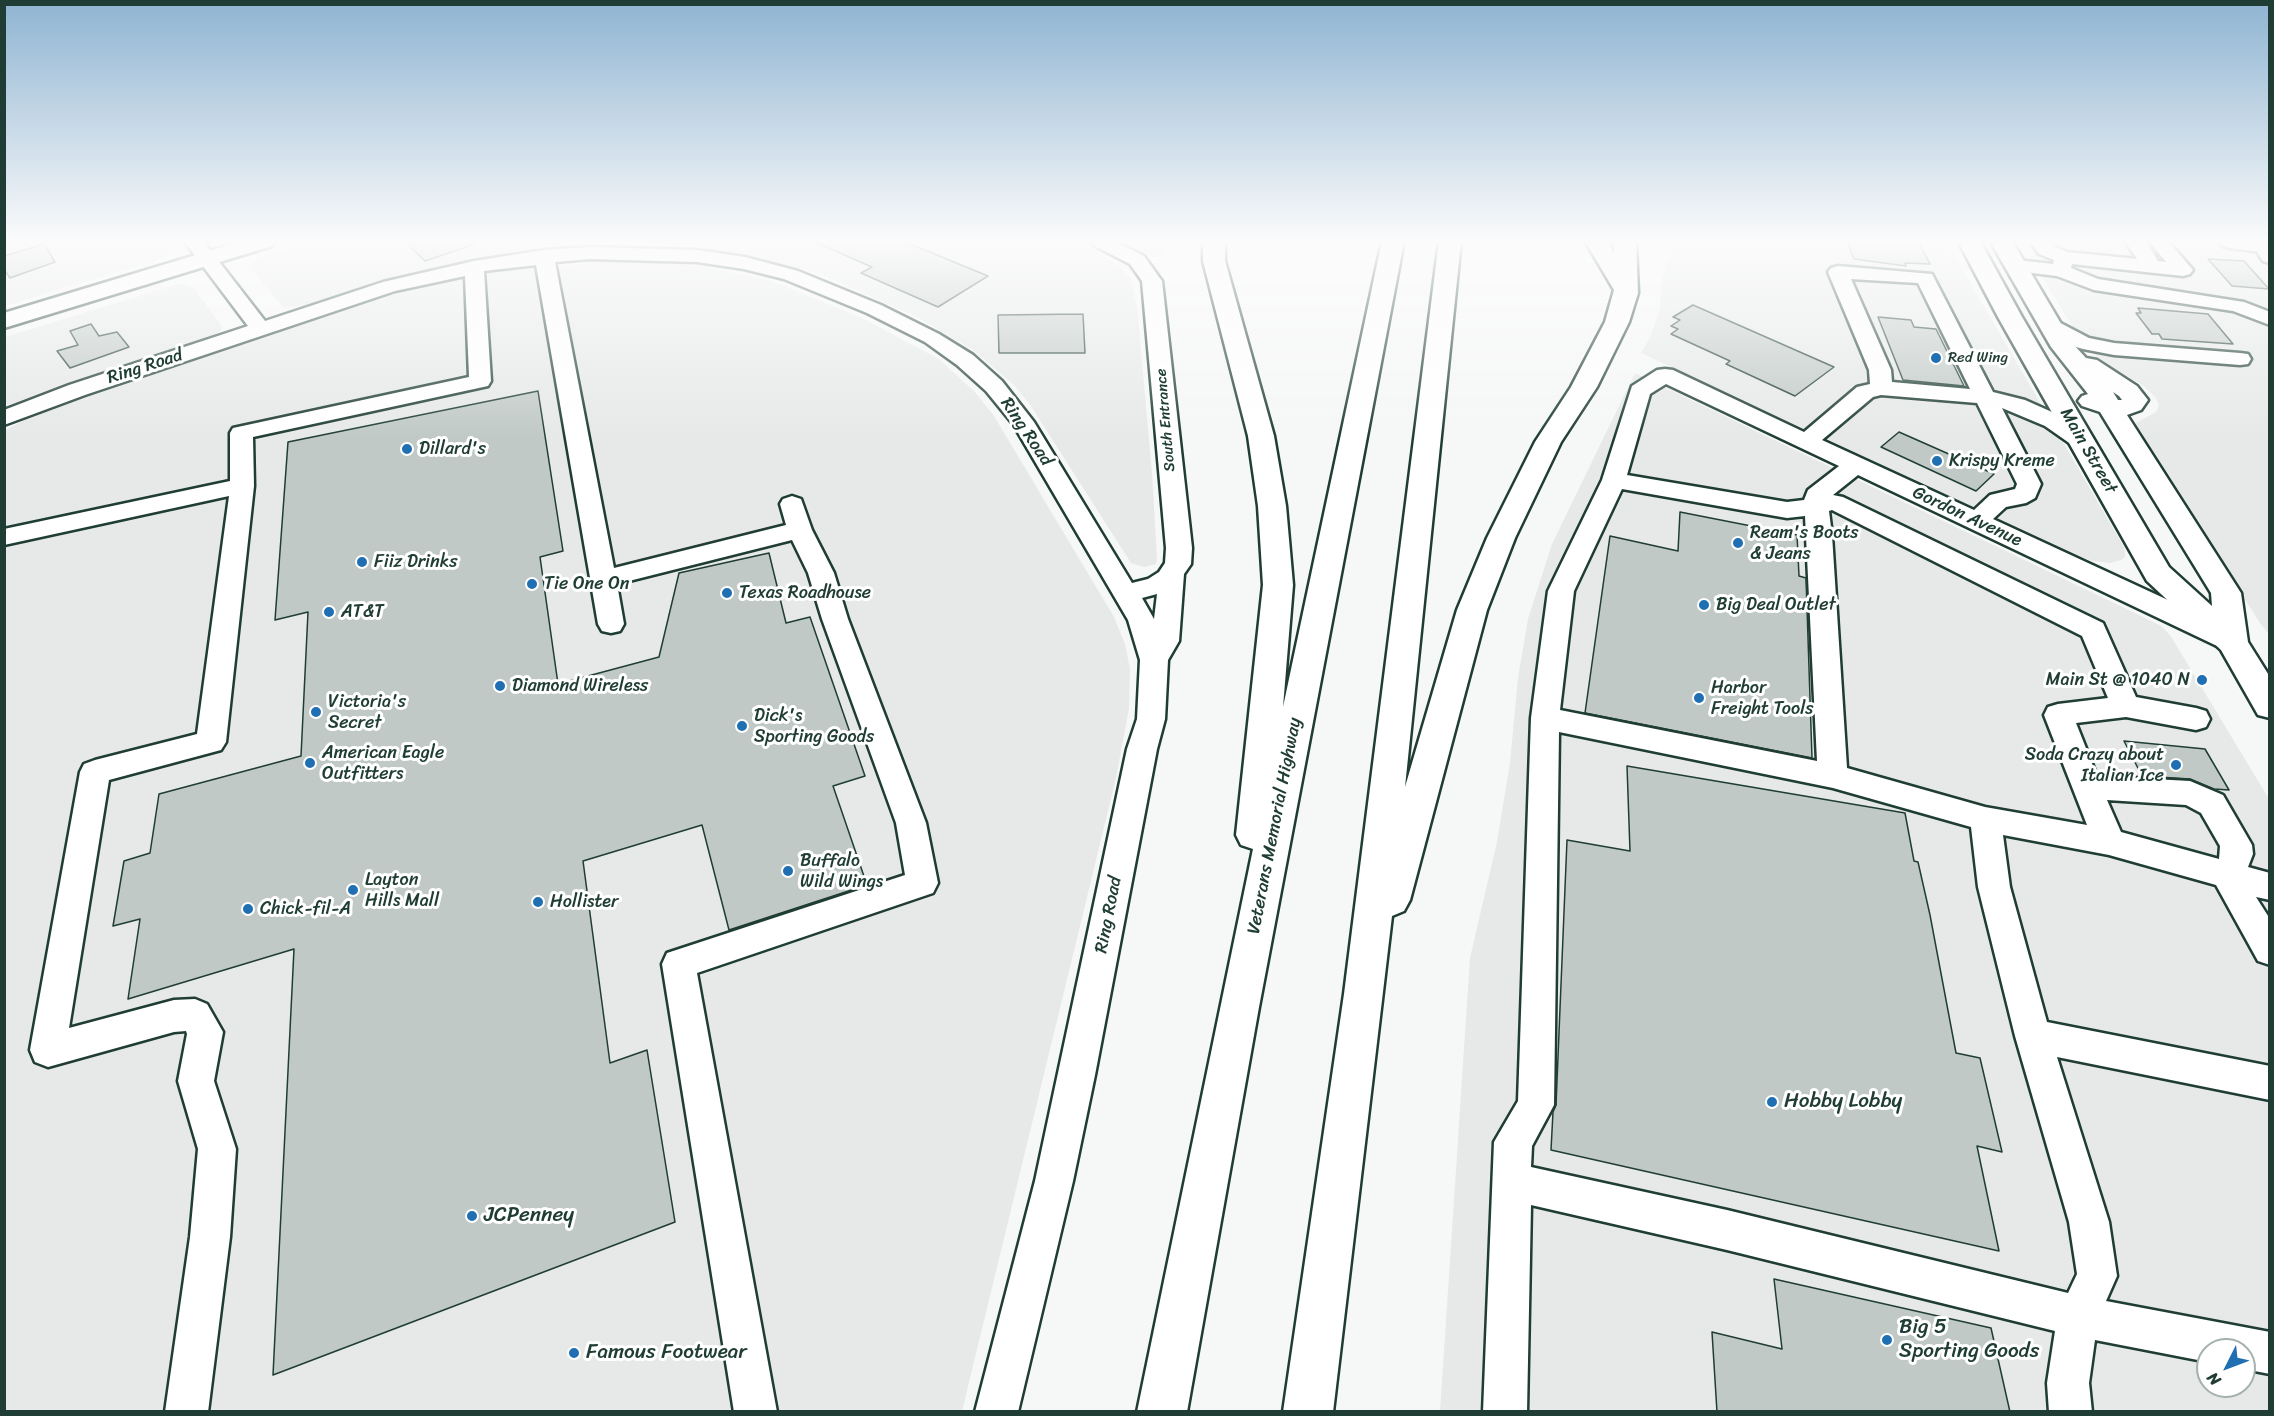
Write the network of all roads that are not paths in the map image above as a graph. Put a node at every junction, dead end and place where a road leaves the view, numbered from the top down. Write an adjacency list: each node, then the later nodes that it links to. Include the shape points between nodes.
1 (42, 307): 20 (main road)
2 (244, 307): 22 (street)
3 (327, 307): 22 (street, Ring Road)
4 (370, 307): 32 (street, via 336,321 250,344)
5 (476, 307): 37 (street, via 480,381 241,433)
6 (553, 307): 42 (street)
7 (869, 307): 43 (street, Ring Road, via 932,338 965,360 1001,394 1023,422)
8 (1155, 307): 41 (street, South Entrance, via 1179,548 1178,564)
9 (1227, 307): 60 (main road, via 1262,436 1278,585)
10 (1380, 307): 60 (main road, Veterans Memorial Highway)
11 (1442, 307): 59 (main road)
12 (1622, 307): 59 (main road, via 1584,387 1548,442 1501,538 1472,610)
13 (1853, 307): 28 (street, via 1880,370)
14 (1940, 307): 29 (street)
15 (2004, 307): 18 (main road, Main Street)
16 (2040, 307): 21 (main road, Main Street)
17 (2240, 307): 19 (street)
18 (2010, 317): 26 (main road, Main Street); 30 (main road, via 2046,345 2081,395)
19 (2270, 319)
20 (4, 321)
21 (2049, 323): 23 (main road, Main Street); 24 (street, via 2080,343)
22 (261, 329): 31 (street, Ring Road)
23 (2064, 347): 27 (main road); 30 (main road, Main Street)
24 (2114, 349): 25 (street); 27 (street, via 2100,357)
25 (2240, 359)
26 (2045, 375): 29 (street, via 2037,394); 34 (main road, Main Street)
27 (2109, 378): 30 (main road, via 2135,400 2127,408)
28 (1881, 388): 29 (street); 33 (street, via 1865,392)
29 (1987, 397): 34 (street, via 2045,417); 39 (street, via 2029,484 2026,493 1999,500)
30 (2110, 407): 45 (main road, Main Street, via 2226,594)
31 (4, 418)
32 (4, 433)
33 (1807, 441): 35 (street, Gordon Avenue); 36 (street, Gordon Avenue, via 1665,375 1640,391)
34 (2082, 442): 45 (main road, Main Street, via 2158,574)
35 (1855, 465): 38 (street, via 1817,495); 39 (street, Gordon Avenue)
36 (1614, 480): 38 (street, via 1787,510); 50 (street, via 1561,591)
37 (242, 486): 40 (street); 66 (street, via 211,742 95,772 48,1050 174,1016 195,1015 205,1032 196,1081 217,1149 210,1237)
38 (1816, 507): 48 (street, via 1834,501 2093,630); 52 (street)
39 (1976, 522): 45 (street, Gordon Avenue)
40 (4, 537)
41 (1172, 575): 43 (street, via 1157,585); 46 (street, South Entrance, via 1165,641)
42 (603, 579): 44 (street); 67 (street, via 796,517 821,573 911,824 922,883 679,964)
43 (1126, 594): 46 (street, Ring Road, via 1145,629)
44 (611, 624)
45 (2232, 642): 47 (main road, Gordon Avenue); 49 (main road, Main Street)
46 (1154, 660): 68 (street, Ring Road, via 1151,719 1081,1054)
47 (2270, 660)
48 (2126, 706): 51 (street); 53 (street, via 2058,715)
49 (2270, 706)
50 (1545, 718): 52 (street); 63 (street, via 1536,1105 1513,1142)
51 (2196, 719)
52 (1833, 776): 54 (street)
53 (2087, 787): 55 (street); 56 (street, via 2190,793 2206,800 2218,810 2236,845 2237,854)
54 (1985, 819): 55 (street); 61 (street, via 1994,887)
55 (2109, 842): 56 (street)
56 (2228, 877): 57 (street); 58 (street)
57 (2270, 887)
58 (2270, 951)
59 (1364, 994): 70 (main road)
60 (1239, 1007): 69 (main road, Veterans Memorial Highway)
61 (2033, 1036): 62 (street); 64 (street, via 2089,1222 2097,1276)
62 (2270, 1083)
63 (1512, 1182): 64 (street); 71 (street)
64 (2078, 1316): 65 (street); 72 (street, via 2068,1383)
65 (2270, 1353)
66 (186, 1412)
67 (756, 1412)
68 (996, 1412)
69 (1162, 1412)
70 (1308, 1412)
71 (1505, 1412)
72 (2071, 1412)

